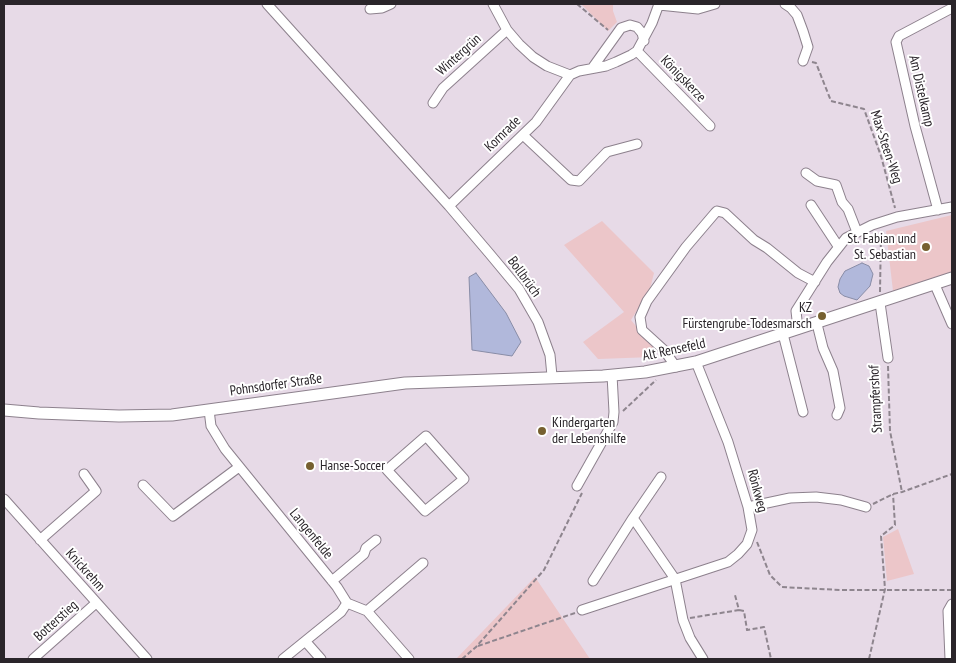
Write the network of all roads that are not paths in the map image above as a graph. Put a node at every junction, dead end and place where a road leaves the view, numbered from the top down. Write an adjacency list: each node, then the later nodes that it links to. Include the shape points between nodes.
1 (266, 4): 21 (street, Bollbrüch)
2 (392, 4): 8 (street)
3 (493, 4): 9 (street)
4 (715, 4): 6 (street, via 698,9)
5 (784, 4): 12 (street, via 797,16 803,31 808,47)
6 (659, 5): 10 (street)
7 (952, 8): 23 (street, Am Distelkamp, via 899,36 896,42 914,126)
8 (370, 9)
9 (507, 30): 14 (street, via 533,57); 15 (street, Wintergrün, via 443,88)
10 (644, 41): 11 (street); 13 (street, via 637,27 621,28)
11 (637, 51): 13 (street, via 606,66); 16 (street, Königskerze)
12 (804, 61)
13 (593, 67): 14 (street)
14 (570, 75): 17 (street, Kornrade)
15 (433, 103)
16 (710, 126)
17 (524, 134): 18 (street, via 571,180 580,182 607,152); 21 (street, Kornrade)
18 (637, 144)
19 (806, 173): 24 (street, via 817,181 836,186)
20 (811, 205): 25 (street)
21 (449, 206): 38 (street, Bollbrüch, via 527,302 550,355)
22 (952, 207): 23 (street)
23 (938, 210): 24 (street, via 882,222)
24 (857, 232): 25 (street)
25 (838, 246): 27 (street)
26 (952, 278): 28 (main road, Alt Rensefeld)
27 (814, 282): 32 (street, via 796,311); 36 (street, via 754,240 725,213 715,213 686,247 640,316 642,330 664,350)
28 (935, 285): 29 (main road, Alt Rensefeld); 31 (street)
29 (880, 303): 30 (main road, Alt Rensefeld); 34 (street, Strampfershof)
30 (817, 324): 32 (main road, Alt Rensefeld); 42 (street, via 833,371 840,408)
31 (952, 324)
32 (798, 329): 33 (main road, Alt Rensefeld)
33 (783, 334): 35 (main road, Alt Rensefeld); 41 (street)
34 (888, 358)
35 (696, 362): 36 (main road, Alt Rensefeld); 50 (street, Rönkweg, via 728,442)
36 (673, 368): 37 (main road, Alt Rensefeld)
37 (612, 375): 38 (main road, Alt Rensefeld); 48 (street, via 613,422)
38 (552, 376): 40 (main road, Pohnsdorfer Straße, via 405,383)
39 (4, 410): 40 (main road, Pohnsdorfer Straße, via 119,416 172,415)
40 (209, 410): 44 (street, Langenfelde, via 211,426)
41 (803, 412)
42 (837, 415)
43 (400, 458): 43 (street, via 387,470 426,511 464,479 426,436)
44 (239, 467): 47 (street, via 173,516); 57 (street, Langenfelde)
45 (84, 474): 53 (street, via 96,491)
46 (661, 477): 52 (street)
47 (143, 485)
48 (580, 489)
49 (4, 499): 53 (street, Knickrehm)
50 (748, 507): 51 (street, via 790,498 816,497); 56 (street, Rönkweg, via 752,530 747,544 738,554 728,562)
51 (866, 507)
52 (633, 518): 56 (street); 58 (street)
53 (40, 540): 59 (street, Knickrehm)
54 (376, 540): 57 (street)
55 (423, 564): 63 (street)
56 (675, 579): 62 (street, Rönkweg); 70 (street, via 683,620)
57 (332, 581): 60 (street, Langenfelde)
58 (593, 581)
59 (96, 603): 65 (street, Botterstieg); 66 (street, Knickrehm)
60 (347, 603): 63 (street); 64 (street)
61 (952, 604): 71 (street, via 948,612)
62 (582, 610)
63 (367, 611): 69 (street)
64 (306, 642): 67 (street); 68 (street)
65 (33, 659)
66 (147, 659)
67 (283, 659)
68 (321, 659)
69 (410, 659)
70 (703, 659)
71 (950, 659)

